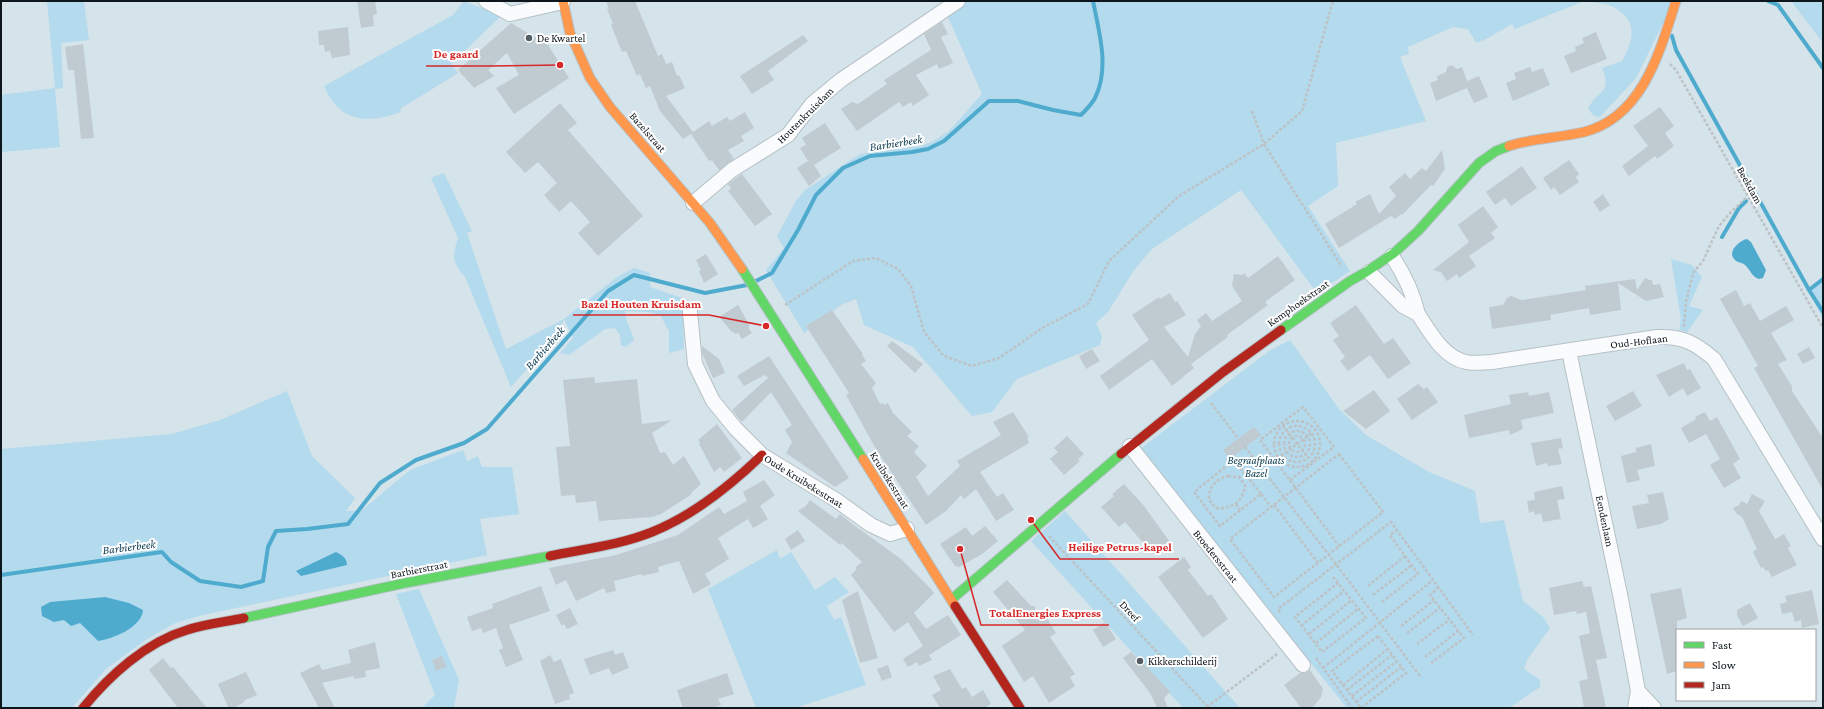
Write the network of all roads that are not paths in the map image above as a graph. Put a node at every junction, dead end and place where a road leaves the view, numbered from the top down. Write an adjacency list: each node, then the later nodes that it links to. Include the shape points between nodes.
1 (486, 1): 2 (street, via 510,14)
2 (563, 1): 5 (street, Bazelstraat, via 570,33 590,78 610,107)
3 (958, 1): 5 (street, Houtenkruisdam, via 841,80 812,104 788,135 732,170)
4 (1676, 1): 6 (street, Kemphoekstraat, via 1650,74 1633,99 1616,117 1593,130 1507,145 1488,156)
5 (693, 203): 7 (street, Bazelstraat)
6 (1392, 256): 8 (street, Kemphoekstraat); 10 (street, Oud-Hoflaan, via 1413,296)
7 (739, 265): 14 (street, Kruibekestraat)
8 (1369, 272): 10 (street, Oud-Hoflaan, via 1404,306); 12 (street, Kemphoekstraat, via 1350,281 1223,372)
9 (690, 312): 13 (street, Oude Kruibekestraat, via 695,364 713,401)
10 (1418, 314): 11 (street, Oud-Hoflaan, via 1436,341 1449,354 1466,362 1492,362)
11 (1569, 351): 15 (street, Oud-Hoflaan, via 1673,336 1699,346 1714,359); 18 (street, Eendenlaan)
12 (1130, 446): 16 (street, Kemphoekstraat); 17 (street, Broedersstraat)
13 (762, 455): 14 (street, Oude Kruibekestraat, via 836,500 871,525 890,534); 19 (street, Barbierstraat, via 735,481 679,519 652,532 619,542 405,583 186,630 161,640 133,658 99,687)
14 (907, 529): 16 (street, Kruibekestraat)
15 (1823, 539)
16 (952, 599): 20 (street, Kruibekestraat)
17 (1302, 665)
18 (1638, 691): 21 (street, Eendenlaan); 22 (street)
19 (83, 708)
20 (1020, 708)
21 (1636, 708)
22 (1654, 708)

